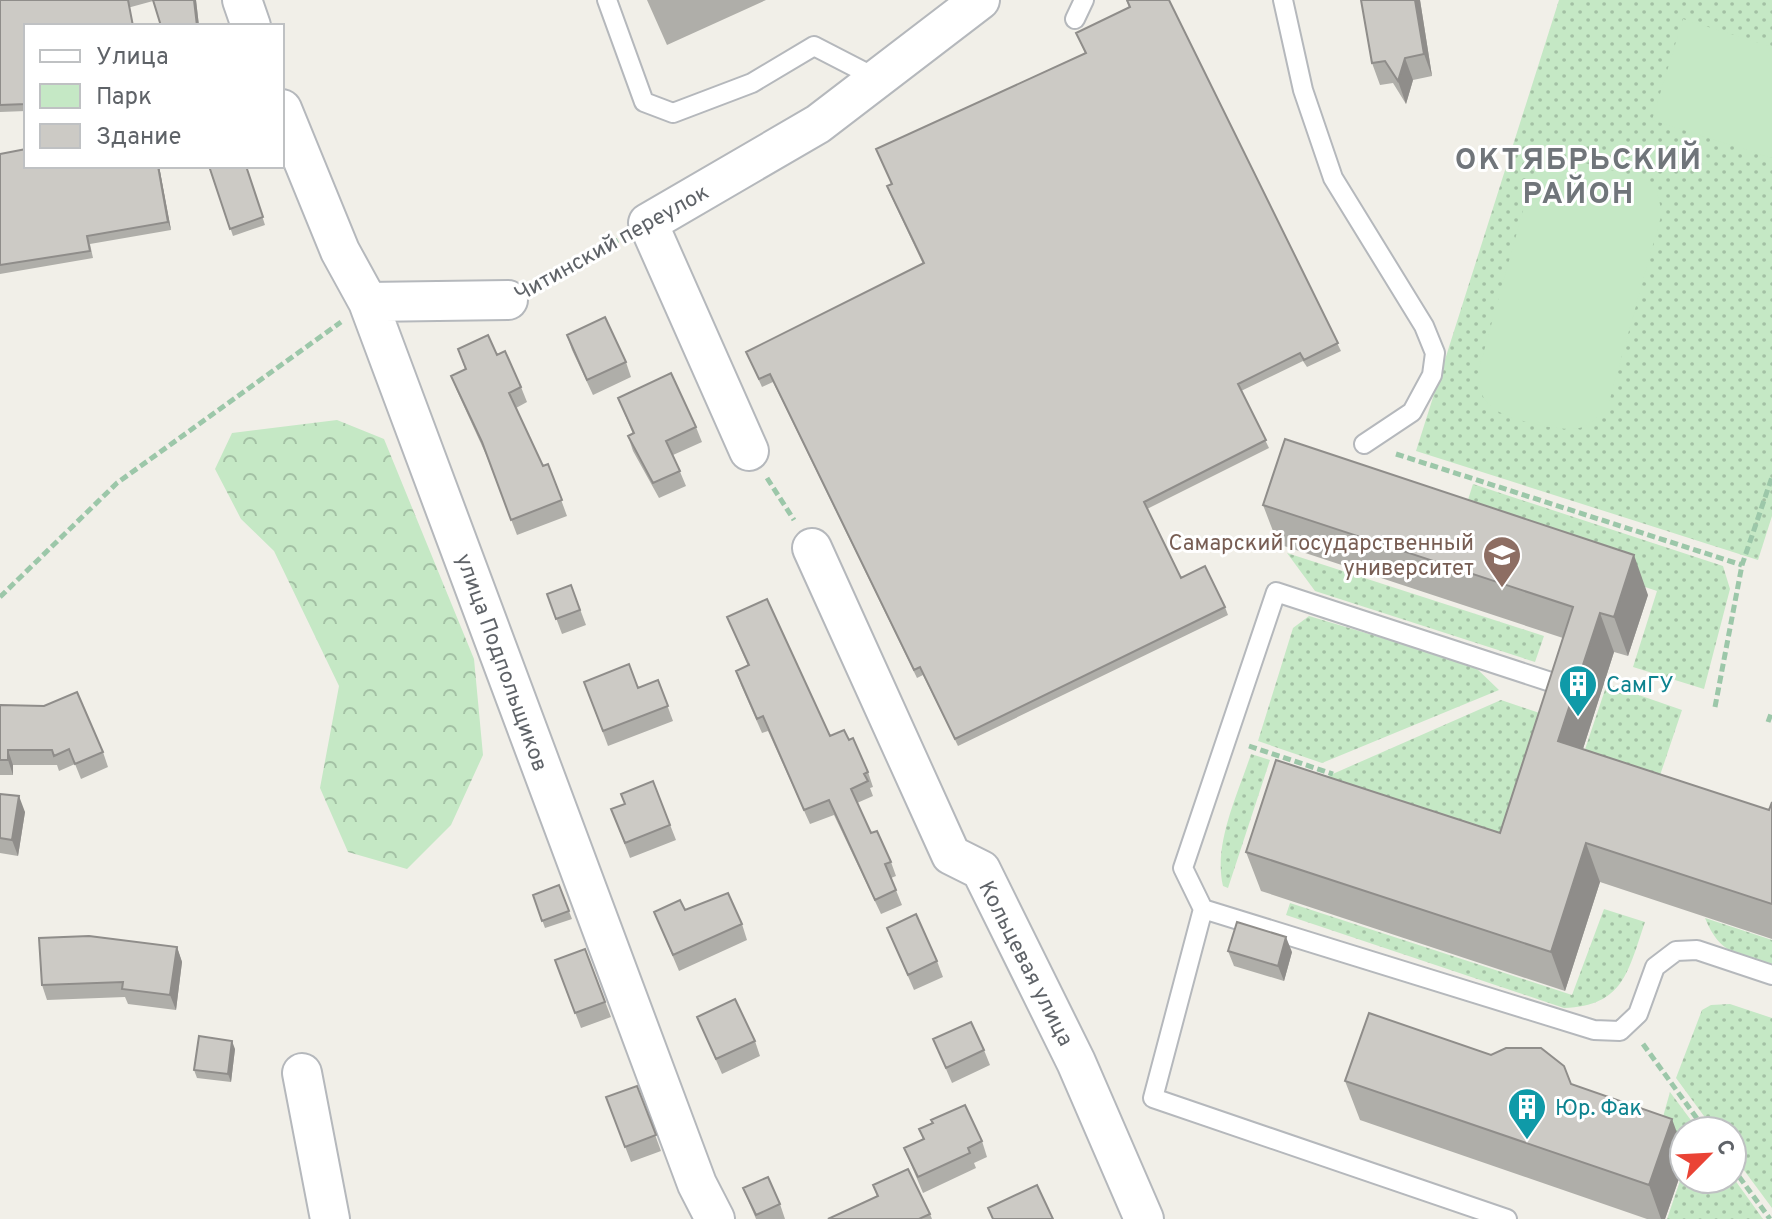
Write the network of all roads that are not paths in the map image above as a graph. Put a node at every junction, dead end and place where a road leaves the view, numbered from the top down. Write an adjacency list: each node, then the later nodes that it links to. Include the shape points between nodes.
1 (242, 0): 7 (street)
2 (607, 0): 8 (lane, via 644,102 673,113 752,83 814,46)
3 (980, 0): 8 (street, Читинский переулок)
4 (1084, 0): 6 (lane)
5 (1283, 0): 12 (lane, via 1303,90 1333,178 1424,326 1435,353 1432,375 1412,412)
6 (1075, 19)
7 (250, 24)
8 (878, 79): 13 (street, Читинский переулок, via 818,124 648,223)
9 (284, 114): 11 (street, улица Подпольщиков, via 340,251)
10 (508, 300): 11 (street, Читинский переулок)
11 (368, 302): 20 (street, улица Подпольщиков, via 697,1184)
12 (1364, 444)
13 (749, 451)
14 (812, 548): 21 (street, Кольцевая улица, via 951,855 981,870 1076,1062)
15 (1560, 685): 16 (lane, via 1276,592 1183,868)
16 (1203, 909): 17 (lane, via 1594,1030 1620,1031 1638,1014 1655,967 1676,951 1697,950); 22 (lane, via 1153,1098)
17 (1772, 975)
18 (302, 1073): 19 (street)
19 (330, 1219)
20 (715, 1219)
21 (1144, 1219)
22 (1507, 1219)

